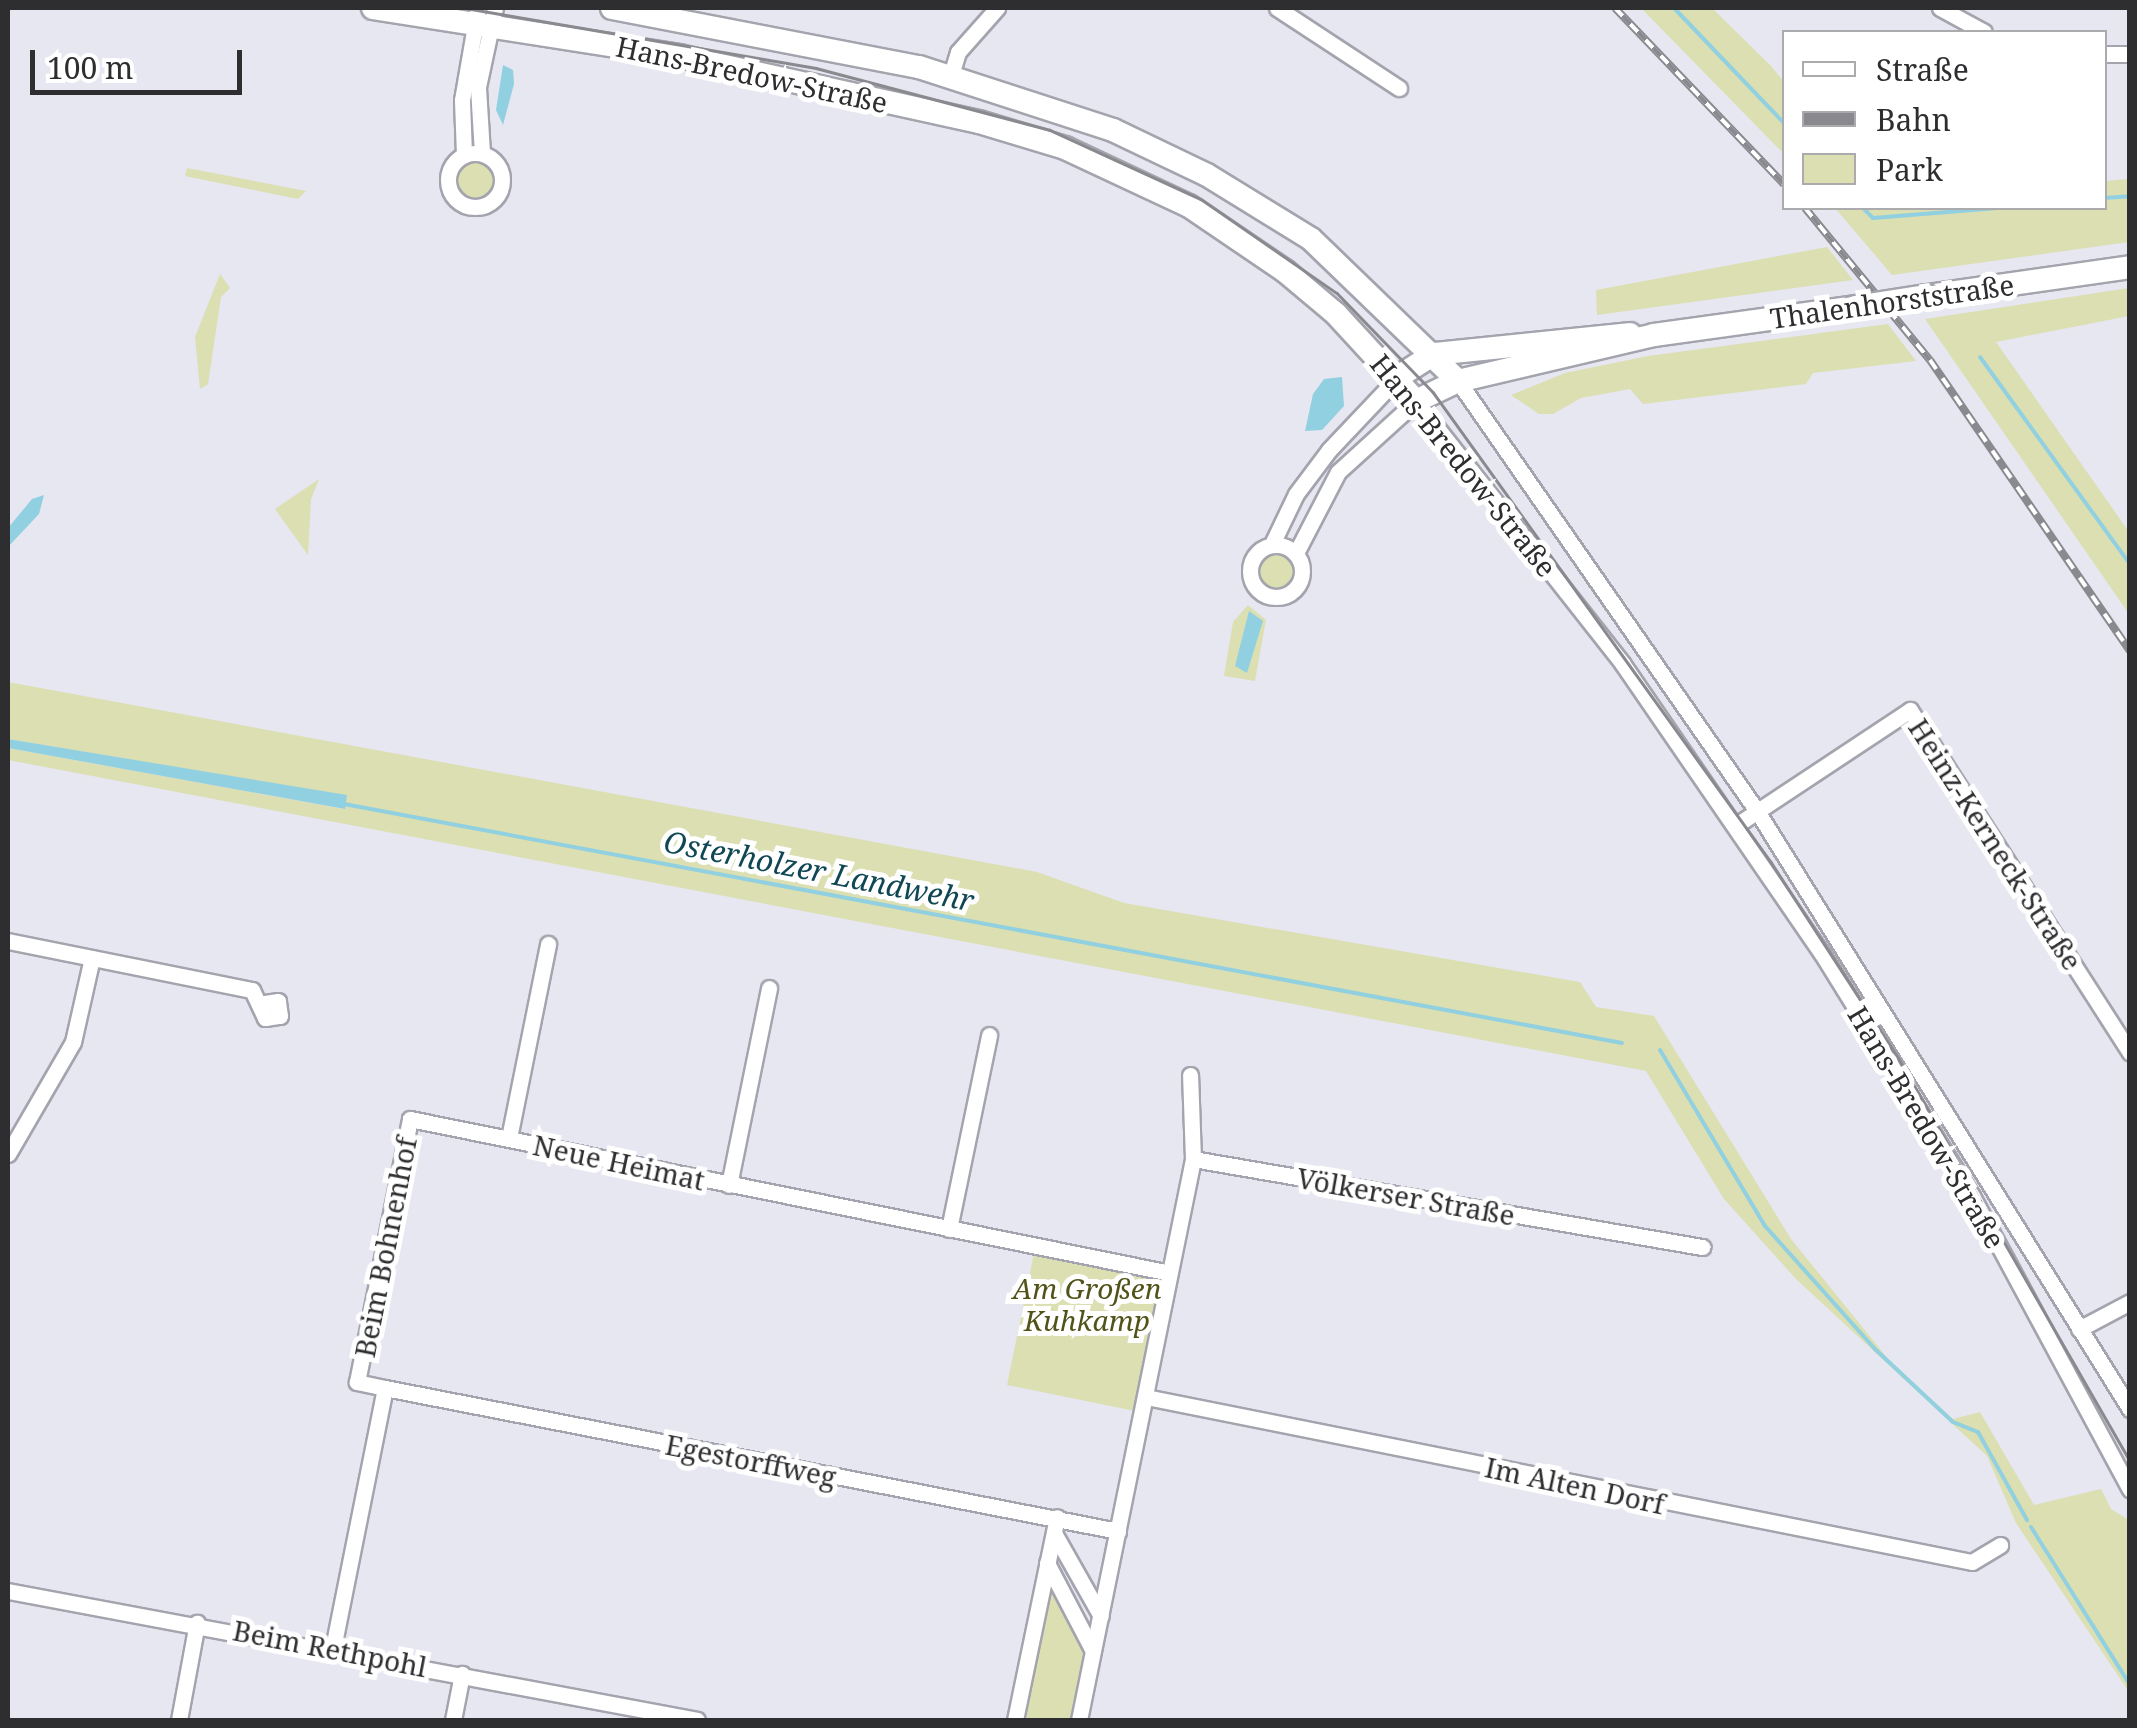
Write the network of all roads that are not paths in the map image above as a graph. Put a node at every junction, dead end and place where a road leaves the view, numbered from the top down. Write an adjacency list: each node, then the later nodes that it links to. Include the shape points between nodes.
1 (373, 8): 6 (main road, Hans-Bredow-Straße)
2 (612, 8): 8 (main road, Hans-Bredow-Straße)
3 (998, 8): 8 (street, via 958,52)
4 (1277, 8): 9 (street)
5 (1940, 8): 7 (street)
6 (485, 16): 10 (street, via 477,106); 11 (street, via 462,100); 15 (main road, Hans-Bredow-Straße, via 732,67 1065,148 1189,206 1284,271)
7 (1980, 30)
8 (951, 75): 14 (main road, Hans-Bredow-Straße, via 1113,130 1207,175 1312,239)
9 (1399, 88)
10 (482, 153): 11 (street); 11 (street, via 499,165 502,186 492,202 478,207 461,203 448,183 451,166)
11 (464, 154)
12 (2130, 267): 13 (main road, Thalenhorststraße, bridge)
13 (1654, 334): 14 (main road, Thalenhorststraße); 16 (main road, Thalenhorststraße)
14 (1434, 354): 15 (main road); 16 (main road, Hans-Bredow-Straße)
15 (1398, 377): 17 (main road, Hans-Bredow-Straße); 18 (street, via 1318,465)
16 (1458, 381): 17 (main road, Thalenhorststraße); 20 (street, Hans-Bredow-Straße)
17 (1416, 401): 19 (street, via 1338,472); 21 (street, Hans-Bredow-Straße, via 1572,596)
18 (1272, 544): 19 (street); 19 (street, via 1255,554 1249,573 1267,596 1282,596 1299,583)
19 (1296, 553)
20 (1757, 811): 21 (street, Heinz-Kerneck-Straße); 28 (street, Heinz-Kerneck-Straße, via 1910,710); 39 (street, Hans-Bredow-Straße, via 1914,1053)
21 (1735, 826): 43 (street, Hans-Bredow-Straße, via 1972,1196)
22 (8, 941): 24 (street)
23 (548, 944): 31 (street, Neue Heimat)
24 (92, 958): 26 (street, via 252,990); 32 (street, via 74,1042)
25 (768, 988): 34 (street, Neue Heimat)
26 (263, 1003)
27 (989, 1035): 35 (street)
28 (2130, 1053)
29 (1190, 1076): 33 (street)
30 (410, 1119): 31 (street, Neue Heimat); 40 (street, Beim Bohnenhof, via 358,1382)
31 (508, 1138): 34 (street, Neue Heimat)
32 (8, 1154)
33 (1193, 1159): 36 (street, Völkerser Straße); 37 (street)
34 (729, 1186): 35 (street, Neue Heimat)
35 (950, 1229): 37 (street, Neue Heimat)
36 (1702, 1247)
37 (1170, 1273): 41 (street)
38 (2130, 1302): 39 (street)
39 (2079, 1329): 42 (street, Hans-Bredow-Straße)
40 (384, 1388): 44 (street, Egestorffweg); 51 (street, Beim Bohnenhof)
41 (1146, 1397): 45 (street); 46 (street, Im Alten Dorf, via 1972,1562)
42 (2130, 1408)
43 (2130, 1490)
44 (1056, 1525): 45 (street, Egestorffweg); 47 (street); 49 (street)
45 (1118, 1531): 49 (street)
46 (2000, 1545)
47 (1048, 1564): 52 (street); 57 (street)
48 (8, 1591): 50 (street, Beim Rethpohl)
49 (1101, 1616): 52 (street)
50 (197, 1623): 51 (street, Beim Rethpohl); 54 (street, Beim Rethpohl)
51 (334, 1648): 53 (street, Beim Rethpohl)
52 (1093, 1651): 58 (street)
53 (462, 1674): 55 (street, Beim Rethpohl); 56 (street, Beim Rethpohl)
54 (178, 1720)
55 (453, 1720)
56 (697, 1720)
57 (1015, 1720)
58 (1079, 1720)

